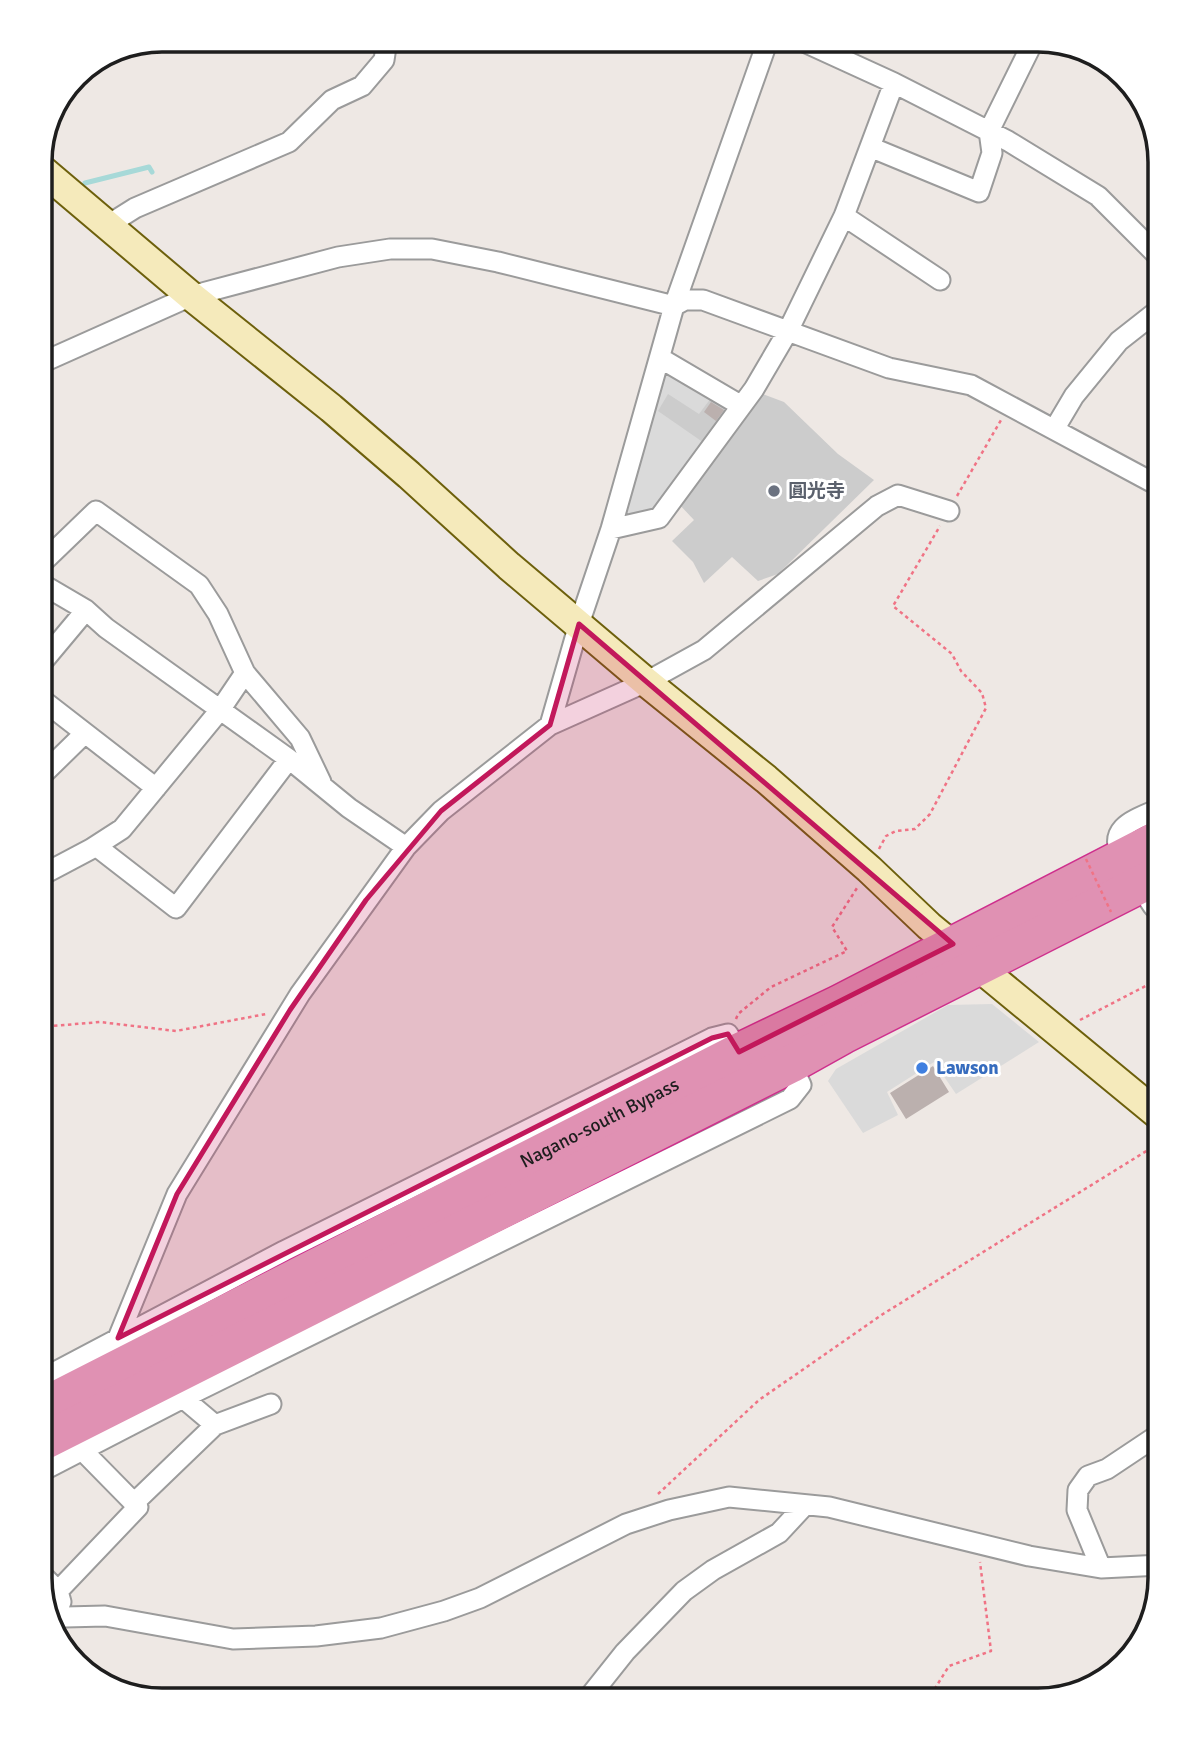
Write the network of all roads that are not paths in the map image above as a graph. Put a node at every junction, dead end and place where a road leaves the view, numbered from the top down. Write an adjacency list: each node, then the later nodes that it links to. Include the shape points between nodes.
1 (385, 52): 10 (street, via 362,86 332,100 289,142 135,208)
2 (764, 53): 14 (street)
3 (843, 53): 5 (street)
4 (1028, 53): 6 (street)
5 (894, 83): 6 (street); 7 (street)
6 (989, 131): 7 (street, via 992,153 979,192); 11 (street, via 1098,196)
7 (870, 147): 9 (street)
8 (53, 179): 10 (street)
9 (844, 216): 12 (street); 16 (street)
10 (108, 225): 13 (street)
11 (1148, 246)
12 (940, 280)
13 (191, 296): 14 (street, via 338,257 432,248); 17 (street); 27 (street, via 331,408)
14 (674, 306): 16 (street, via 685,300 703,300); 18 (street)
15 (1148, 318): 20 (street, via 1119,341 1074,396)
16 (788, 331): 19 (street); 20 (street, via 889,368 971,385)
17 (53, 357)
18 (660, 358): 19 (street); 23 (street)
19 (740, 405): 23 (street, via 659,518)
20 (1055, 428): 21 (street)
21 (1148, 480)
22 (948, 511): 30 (street, via 898,495 877,506 704,650)
23 (611, 529): 27 (street)
24 (53, 553): 29 (street, via 96,511 199,585)
25 (53, 590): 26 (street)
26 (86, 610): 28 (street); 32 (street)
27 (579, 624): 30 (street); 33 (street)
28 (53, 650)
29 (245, 673): 32 (street); 37 (street, via 300,738)
30 (646, 682): 33 (street); 44 (street, via 766,779)
31 (53, 708): 34 (street)
32 (220, 709): 35 (street); 38 (street)
33 (550, 725): 41 (street, via 441,811)
34 (85, 733): 36 (street); 38 (street)
35 (289, 759): 37 (street); 40 (street, via 176,908)
36 (53, 765)
37 (323, 786): 41 (street)
38 (156, 788): 40 (street, via 122,829)
39 (1148, 814): 43 (street, via 1122,828 1116,845)
40 (96, 846): 42 (street)
41 (405, 847): 47 (street, via 290,1010 177,1194)
42 (52, 869)
43 (1146, 880): 44 (highway, Nagano-south Bypass)
44 (966, 955): 45 (street); 46 (highway, Nagano-south Bypass, via 791,1064); 46 (highway, Nagano-south Bypass, via 733,1043)
45 (1148, 1106)
46 (305, 1290): 47 (street); 49 (street); 50 (highway, Nagano-south Bypass); 55 (highway, Nagano-south Bypass)
47 (118, 1338): 48 (street)
48 (52, 1373)
49 (183, 1398): 52 (street); 54 (street)
50 (52, 1403)
51 (271, 1404): 52 (street)
52 (215, 1425): 57 (street)
53 (1148, 1442): 60 (street, via 1088,1476 1078,1490 1077,1510)
54 (82, 1450): 56 (street); 57 (street)
55 (52, 1460)
56 (52, 1462)
57 (134, 1503): 62 (street, via 138,1507)
58 (805, 1505): 60 (street); 64 (street, via 729,1497 669,1510 626,1524 480,1598 381,1628 233,1639 105,1616); 65 (street, via 779,1533 684,1591)
59 (1148, 1566): 60 (street)
60 (1101, 1568)
61 (52, 1585): 62 (street)
62 (58, 1591): 63 (street)
63 (58, 1613)
64 (60, 1618)
65 (596, 1688)

